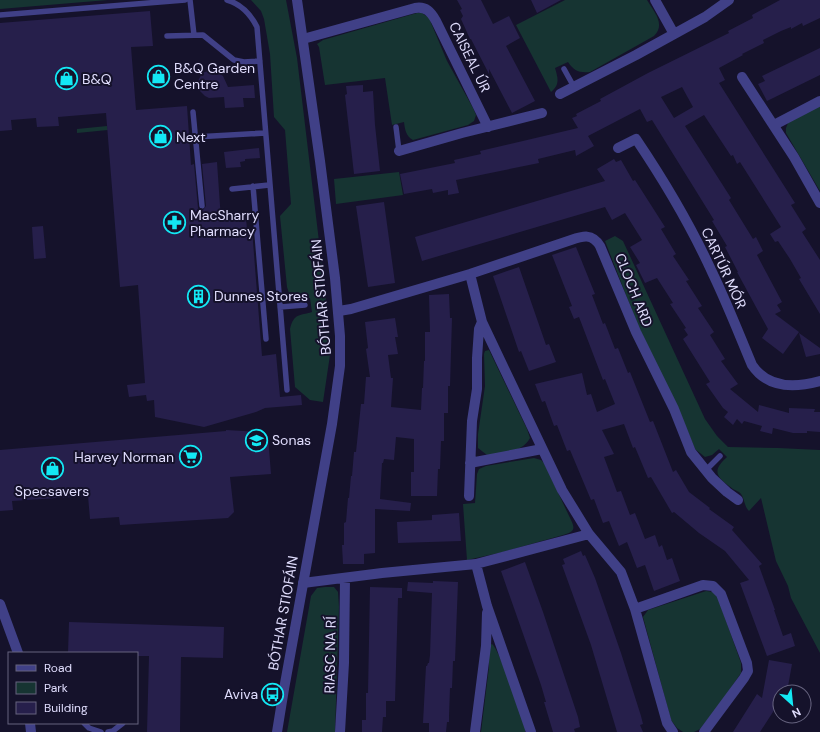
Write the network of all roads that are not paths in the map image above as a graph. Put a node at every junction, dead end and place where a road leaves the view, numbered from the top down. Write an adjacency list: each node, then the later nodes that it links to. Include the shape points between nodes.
1 (185, 0): 7 (lane)
2 (190, 0): 9 (lane)
3 (227, 0): 12 (lane, via 240,6 253,18 257,27)
4 (297, 0): 11 (street, BÓTHAR STIOFÁIN)
5 (655, 0): 8 (street)
6 (729, 0): 8 (street)
7 (0, 14)
8 (674, 34): 15 (street)
9 (194, 35): 10 (lane); 12 (lane, via 203,35 234,60)
10 (167, 36)
11 (303, 39): 22 (street, CAISEAL ÚR, via 415,8 424,8 432,13); 35 (street, BÓTHAR STIOFÁIN)
12 (260, 61): 23 (lane)
13 (564, 69): 15 (lane)
14 (742, 76): 20 (street)
15 (574, 87): 16 (street)
16 (560, 94)
17 (820, 101): 20 (street)
18 (193, 112): 24 (lane)
19 (542, 114): 22 (street)
20 (774, 125): 30 (street)
21 (396, 127): 26 (lane)
22 (488, 127): 26 (street)
23 (265, 133): 24 (lane); 27 (lane)
24 (195, 137): 31 (lane)
25 (618, 148): 38 (street, CARTÚR MÓR, via 636,139 679,207 724,298 756,371 772,383 800,385)
26 (399, 151)
27 (270, 185): 28 (lane); 34 (lane)
28 (254, 186): 29 (lane); 37 (lane)
29 (232, 189)
30 (820, 203)
31 (202, 206)
32 (470, 274): 35 (street, CLOCH ARD); 36 (street); 43 (street, CLOCH ARD, via 570,240 585,236 594,238 600,246 636,332 692,452)
33 (306, 306): 34 (lane)
34 (280, 307): 39 (lane)
35 (339, 311): 49 (street, BÓTHAR STIOFÁIN, via 339,383)
36 (482, 322): 40 (street); 42 (street, via 479,328 477,389 472,421)
37 (266, 339)
38 (820, 381)
39 (287, 390)
40 (542, 449): 42 (street); 46 (street, via 569,503)
41 (720, 456): 43 (lane)
42 (470, 464): 44 (street)
43 (705, 471): 45 (street, CLOCH ARD)
44 (469, 496)
45 (738, 500)
46 (589, 534): 47 (street); 51 (street, via 621,572)
47 (476, 564): 48 (street); 50 (street)
48 (345, 578): 49 (street); 59 (street, RIASC NA RÍ)
49 (303, 583): 58 (street, BÓTHAR STIOFÁIN)
50 (487, 606): 60 (street, via 486,646); 61 (street)
51 (635, 609): 62 (street, via 667,724); 63 (street, via 703,585 713,586 721,594 748,671)
52 (1, 610): 53 (street)
53 (18, 652)
54 (85, 724): 56 (lane)
55 (123, 724): 57 (lane)
56 (101, 732)
57 (108, 732)
58 (277, 732)
59 (340, 732)
60 (475, 732)
61 (531, 732)
62 (673, 732)
63 (704, 732)

